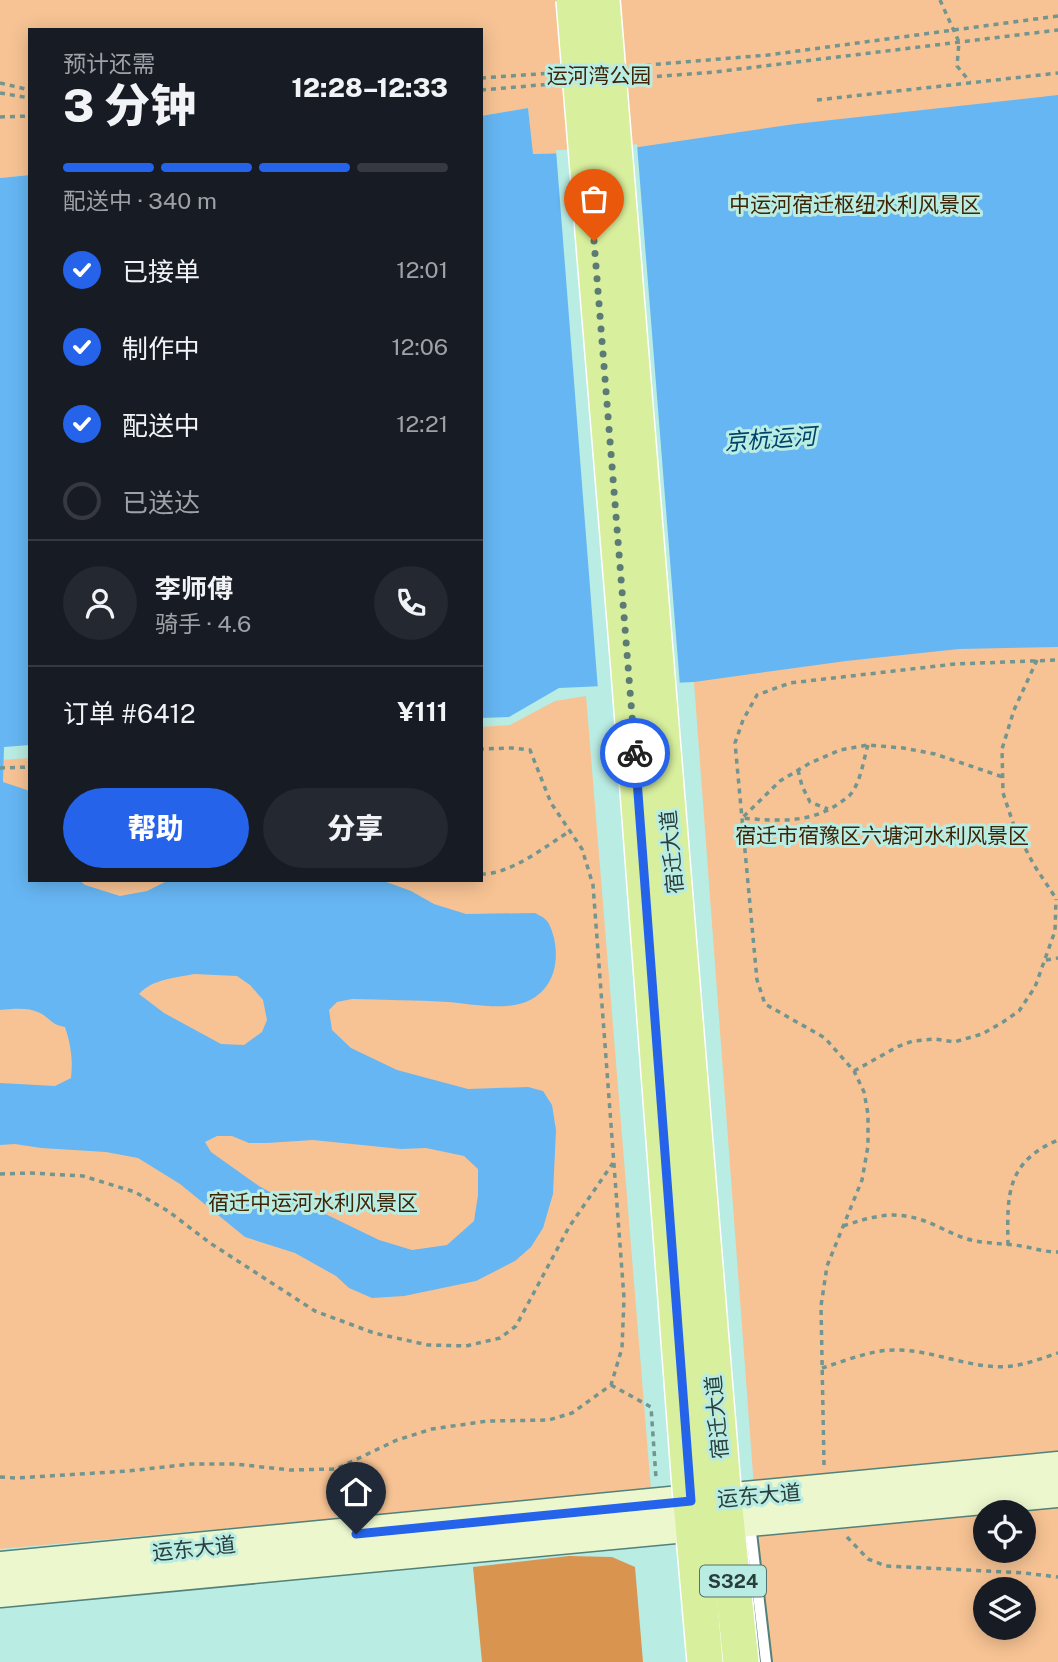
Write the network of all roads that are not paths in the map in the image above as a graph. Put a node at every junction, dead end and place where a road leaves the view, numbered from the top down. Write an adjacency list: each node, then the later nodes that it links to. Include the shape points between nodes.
1 (574, 0): 6 (main road, 宿迁大道 / S324, bridge, via 628,657)
2 (602, 0): 6 (main road, 宿迁大道 / S324, bridge)
3 (1058, 1468): 5 (main road, 运东大道)
4 (1058, 1492): 5 (main road, 运东大道)
5 (825, 1502): 6 (main road, 运东大道)
6 (707, 1512): 7 (main road, 运东大道); 8 (main road, 运东大道); 9 (main road, 宿迁大道 / S324); 10 (main road, 宿迁大道 / S324); 11 (lane)
7 (0, 1568)
8 (0, 1591)
9 (705, 1662)
10 (741, 1662)
11 (765, 1662)

